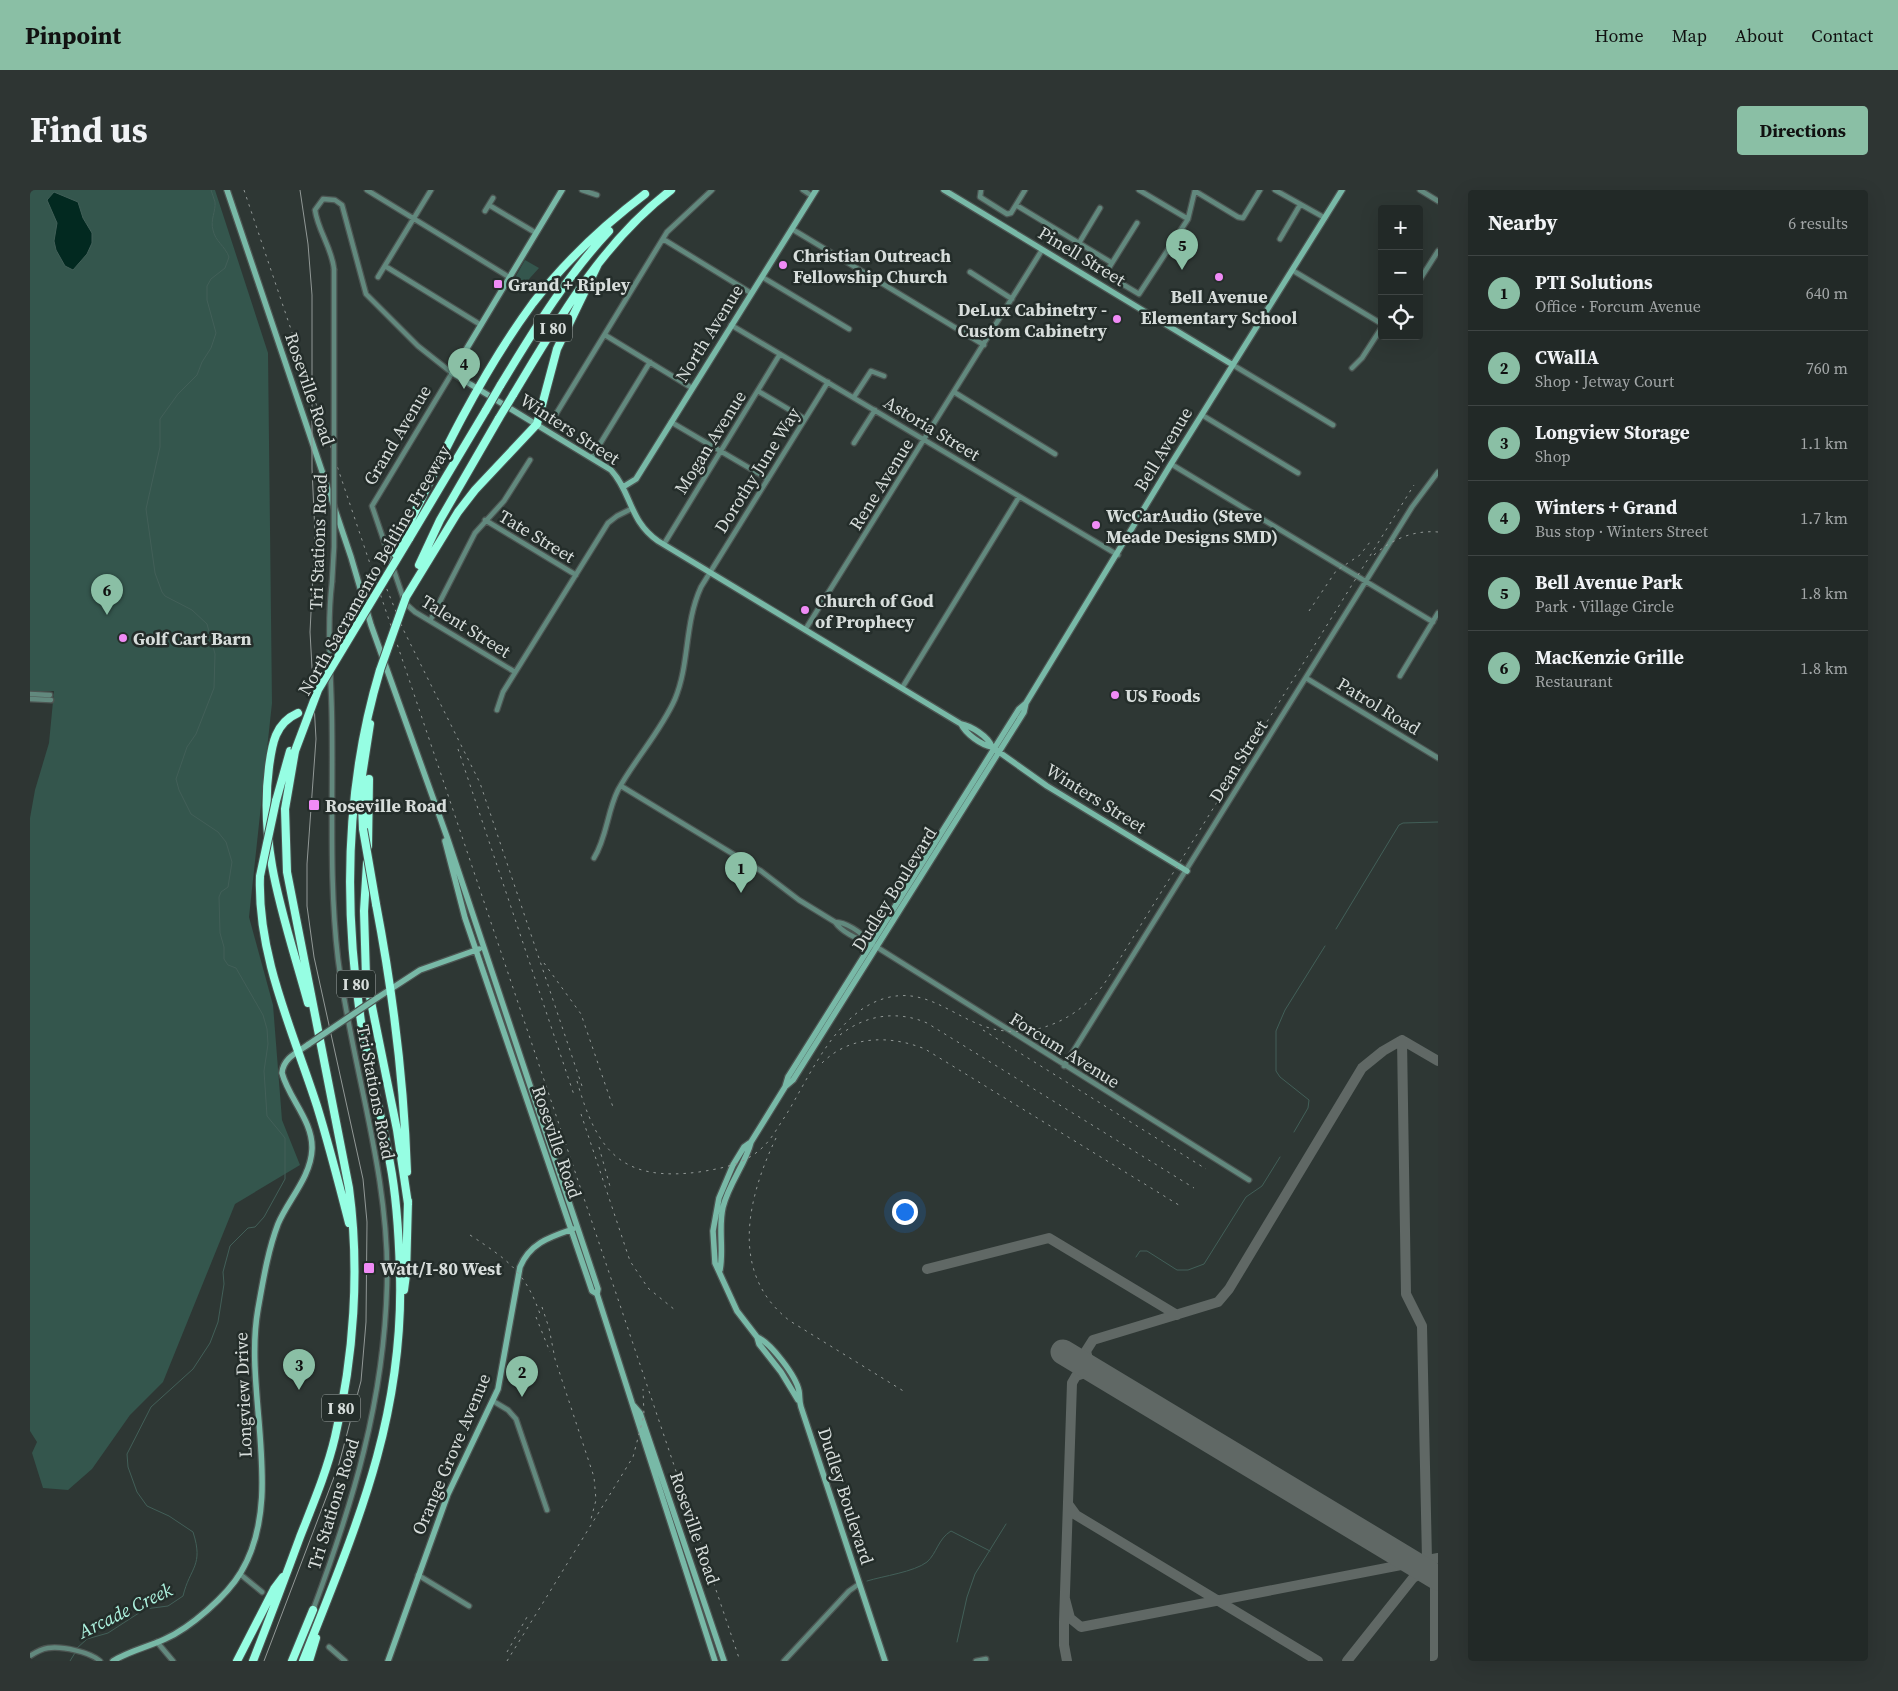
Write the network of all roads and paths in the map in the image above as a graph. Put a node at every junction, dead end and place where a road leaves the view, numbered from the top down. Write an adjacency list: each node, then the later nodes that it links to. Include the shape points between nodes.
1 (227, 190): 119 (main road, Roseville Road, via 371,626)
2 (367, 190): 30 (street)
3 (431, 190): 30 (street)
4 (562, 190): 34 (main road, Grand Avenue)
5 (582, 190): 21 (street)
6 (671, 190): 41 (highway, North Sacramento Beltline Freeway / I 80, via 637,220)
7 (712, 190): 35 (street)
8 (803, 190): 20 (street)
9 (944, 190): 19 (main road, Pinell Street)
10 (981, 190): 25 (street, via 980,197 1007,214)
11 (1025, 190): 25 (street)
12 (1139, 190): 31 (street)
13 (1195, 190): 14 (street, via 1243,218); 31 (street)
14 (1260, 190)
15 (1275, 190): 26 (street)
16 (1342, 190): 29 (main road, Bell Avenue)
17 (1420, 190): 23 (street)
18 (647, 192): 67 (highway, via 581,251 533,303); 92 (highway, North Sacramento Beltline Freeway / I 80, bridge, via 596,244 547,309)
19 (952, 192): 38 (main road, Pinell Street)
20 (814, 193): 33 (main road, North Avenue)
21 (597, 195)
22 (493, 198): 24 (street)
23 (1438, 201)
24 (489, 205): 28 (street); 34 (street)
25 (1016, 205): 37 (street)
26 (1300, 205): 29 (street); 36 (street)
27 (1100, 208): 37 (street)
28 (485, 211)
29 (1324, 218): 44 (main road, Bell Avenue)
30 (414, 219): 42 (street); 48 (street)
31 (1188, 219): 40 (street, via 1141,294 1108,274)
32 (1137, 223): 40 (street)
33 (792, 229): 49 (main road, North Avenue); 58 (street)
34 (536, 233): 48 (main road, Grand Avenue)
35 (662, 239): 50 (street); 57 (street)
36 (1280, 239)
37 (1079, 243): 40 (street)
38 (1042, 250): 51 (street, Rene Avenue); 61 (main road, Pinell Street)
39 (1438, 251): 46 (street)
40 (1112, 263)
41 (598, 264): 76 (highway, via 557,349); 94 (highway, North Sacramento Beltline Freeway / I 80, bridge, via 558,319 499,418 440,520)
42 (384, 266): 47 (street); 53 (street)
43 (334, 270): 63 (street, Winters Street, via 331,250 315,210 323,199 335,200 342,205 366,294 418,346); 146 (street, Tri Stations Road, bridge, via 332,582 328,640 334,920 346,1004 382,1193 387,1284 383,1351 374,1412 341,1534)
44 (1292, 270): 52 (street); 61 (main road, Bell Avenue)
45 (970, 272): 51 (street)
46 (1423, 275)
47 (378, 277)
48 (509, 277): 53 (main road, Grand Avenue)
49 (762, 277): 50 (main road, North Avenue); 55 (street)
50 (751, 293): 54 (main road, North Avenue)
51 (1012, 299): 58 (street, Rene Avenue)
52 (1378, 323)
53 (481, 324): 63 (main road, Grand Avenue)
54 (731, 325): 59 (street, Astoria Street); 66 (main road, North Avenue)
55 (849, 329)
56 (1378, 332): 62 (street)
57 (605, 335): 60 (street); 72 (street)
58 (984, 345): 69 (street, Rene Avenue)
59 (780, 354): 65 (street, Astoria Street); 68 (street, Mogan Avenue)
60 (650, 362): 66 (street); 82 (street)
61 (1233, 365): 73 (main road, Bell Avenue); 77 (street, Pinell Street)
62 (1352, 368)
63 (452, 373): 67 (main road, Winters Street); 96 (street, Grand Avenue, via 372,506)
64 (884, 376): 70 (street, via 872,371)
65 (828, 382): 70 (street, Astoria Street); 74 (street, Dorothy June Way)
66 (692, 388): 75 (main road, North Avenue)
67 (478, 389): 76 (main road, Winters Street); 92 (highway)
68 (758, 391): 74 (street); 80 (street, Mogan Avenue)
69 (954, 392): 78 (street, Rene Avenue); 81 (street)
70 (854, 397): 71 (street, Astoria Street)
71 (874, 410): 78 (street, Astoria Street); 79 (street)
72 (556, 414)
73 (1202, 415): 84 (main road, Bell Avenue); 86 (street)
74 (805, 418): 87 (street, Dorothy June Way)
75 (672, 422): 80 (street); 88 (main road, North Avenue, via 636,479)
76 (537, 424): 82 (main road, Winters Street); 94 (highway, via 476,490)
77 (1334, 425)
78 (924, 440): 89 (street, Astoria Street); 103 (street, Rene Avenue)
79 (854, 443)
80 (721, 451): 87 (street); 93 (street, Mogan Avenue)
81 (1054, 454)
82 (592, 457): 88 (main road, Winters Street, via 611,470)
83 (530, 460): 91 (street, via 504,500)
84 (1171, 464): 95 (main road, Bell Avenue); 99 (street)
85 (1438, 472): 99 (street, Dean Street, via 1412,506)
86 (1298, 473)
87 (768, 478): 97 (street, Dorothy June Way)
88 (623, 487): 90 (main road, Winters Street)
89 (1019, 497): 95 (street, Astoria Street); 108 (street)
90 (631, 510): 93 (main road, Winters Street, via 642,527); 98 (street, via 610,522)
91 (484, 520): 98 (street, Tate Street); 101 (street)
92 (406, 538): 115 (highway, North Sacramento Beltline Freeway, bridge, via 318,690 299,726)
93 (664, 544): 97 (main road, Winters Street)
94 (427, 554): 104 (highway, I 80, bridge, via 406,597)
95 (1118, 555): 111 (main road, Bell Avenue)
96 (394, 572): 101 (street, Talent Street, via 405,603)
97 (710, 572): 103 (main road, Winters Street); 118 (street, Dorothy June Way, via 694,601 675,698)
98 (576, 575): 105 (street)
99 (1365, 581): 102 (street); 107 (street, Dean Street)
100 (1438, 613): 102 (street)
101 (430, 621): 105 (street, Talent Street)
102 (1433, 622): 106 (street)
103 (806, 630): 108 (main road, Winters Street)
104 (380, 670): 125 (highway, bridge, via 361,782 363,832); 135 (highway, I 80, via 362,738 352,809 350,911 362,1029 391,1165 398,1231)
105 (515, 672): 112 (street)
106 (1400, 676)
107 (1306, 678): 116 (street, Patrol Road); 121 (street, Dean Street)
108 (902, 688): 114 (main road, Winters Street)
109 (30, 694): 110 (street, via 48,698)
110 (30, 699)
111 (1026, 703): 114 (main road, Dudley Boulevard, via 1024,712)
112 (497, 710)
113 (298, 713): 126 (highway, via 284,721 276,734 266,787 266,833 279,902 309,1005)
114 (995, 749): 121 (main road, Winters Street, via 1049,788); 122 (main road, Dudley Boulevard)
115 (293, 751): 126 (highway, I 80, via 284,840 289,890); 127 (highway, bridge, via 276,801 260,876 260,912 264,941)
116 (1438, 758)
117 (369, 779): 130 (highway, via 364,911 366,977 397,1130)
118 (622, 786): 120 (street, Dorothy June Way); 122 (street, Forcum Avenue, via 835,922 841,922 864,936)
119 (441, 824): 123 (main road, Roseville Road); 124 (main road, Roseville Road)
120 (594, 858)
121 (1186, 870): 128 (street, Dean Street)
122 (871, 944): 128 (street, Forcum Avenue); 143 (main road, Dudley Boulevard, via 793,1080 784,1087 751,1142 732,1165 719,1198 713,1242 715,1263 731,1301 798,1400)
123 (483, 948): 124 (main road, Longview Drive); 131 (main road, Roseville Road)
124 (476, 950): 125 (main road, Longview Drive, via 420,970); 132 (main road, Roseville Road)
125 (391, 987): 127 (main road, Longview Drive, bridge); 130 (highway, via 404,1099)
126 (315, 1015): 133 (highway, I 80, via 349,1188)
127 (297, 1052): 133 (highway, via 330,1148); 141 (main road, Longview Drive, via 285,1062 282,1073 308,1127 312,1150 306,1170 275,1232 258,1307 254,1365 262,1502 259,1526)
128 (1064, 1066): 129 (street, Forcum Avenue)
129 (1249, 1180)
130 (408, 1204): 135 (highway, via 406,1276)
131 (578, 1228): 132 (main road, Orange Grove Avenue); 134 (main road, Roseville Road, via 598,1289)
132 (571, 1230): 134 (main road, Roseville Road, via 592,1291); 136 (main road, Orange Grove Avenue, via 542,1241 522,1261 500,1382)
133 (353, 1240): 139 (highway, I 80, via 353,1330 343,1403 324,1473)
134 (596, 1294): 137 (main road, Roseville Road)
135 (400, 1309): 140 (highway, I 80, via 397,1362 383,1443)
136 (493, 1401): 138 (street, via 508,1410 518,1423); 142 (main road, Orange Grove Avenue, via 448,1494)
137 (634, 1406): 161 (main road, Roseville Road); 162 (main road, Roseville Road, via 640,1413)
138 (547, 1510)
139 (288, 1569): 154 (highway); 155 (highway, I 80)
140 (339, 1570): 157 (highway, I 80); 158 (highway)
141 (240, 1574): 144 (street); 147 (main road, Longview Drive, via 220,1597 184,1627)
142 (418, 1575): 145 (street); 160 (main road, Orange Grove Avenue)
143 (859, 1584): 163 (street, Dudley Boulevard); 164 (main road)
144 (262, 1592)
145 (469, 1606)
146 (313, 1610): 156 (highway)
147 (157, 1642): 152 (main road, Longview Drive); 153 (street)
148 (328, 1647): 159 (street)
149 (30, 1656): 151 (street, via 47,1648 64,1649)
150 (986, 1659): 165 (street)
151 (100, 1661)
152 (113, 1661)
153 (173, 1661)
154 (236, 1661)
155 (253, 1661)
156 (292, 1661)
157 (302, 1661)
158 (309, 1661)
159 (345, 1661)
160 (388, 1661)
161 (715, 1661)
162 (724, 1661)
163 (784, 1661)
164 (885, 1661)
165 (976, 1661)

